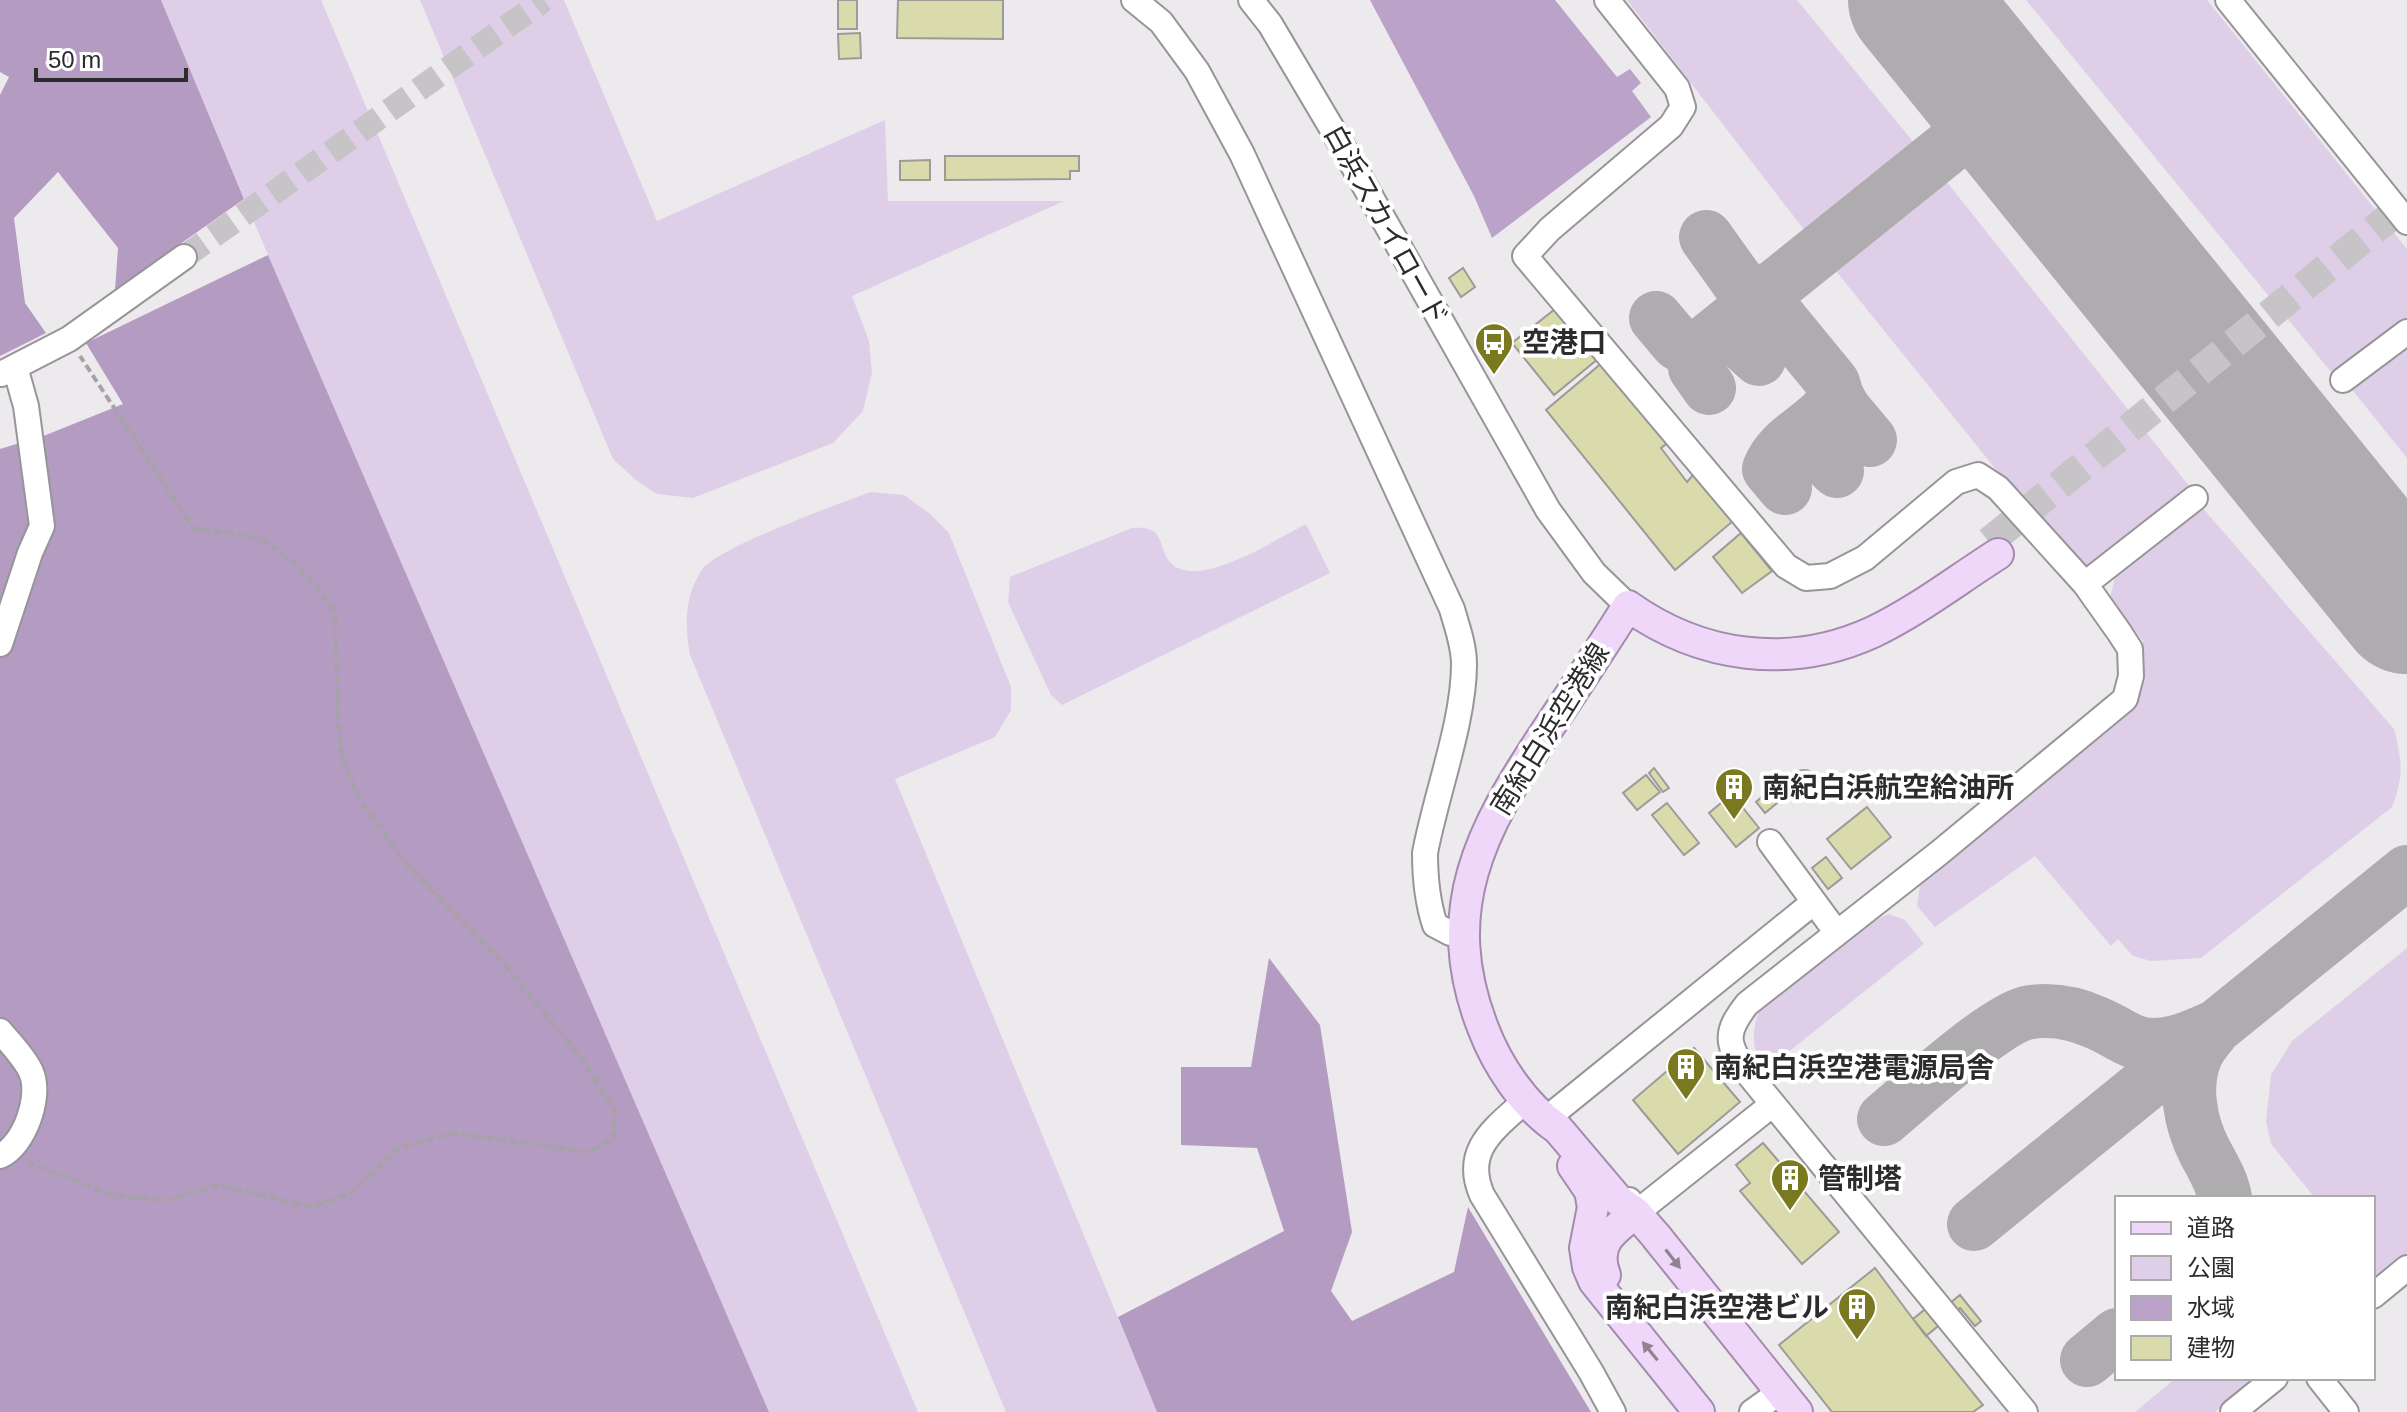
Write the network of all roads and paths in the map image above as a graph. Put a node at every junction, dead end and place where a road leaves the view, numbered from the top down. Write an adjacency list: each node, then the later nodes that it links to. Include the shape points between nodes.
1 (1134, 0): 18 (street, via 1161,22 1197,71 1242,154 1452,609 1464,663 1425,875 1435,925 1450,933)
2 (1251, 0): 14 (street, 白浜スカイロード, via 1337,137 1548,510 1594,573)
3 (1607, 0): 13 (street, via 1677,88 1683,107 1671,126 1525,256 1786,566 1806,578 1830,576 1865,558 1956,482 1978,475 1998,488)
4 (2228, 0): 5 (street)
5 (2407, 222)
6 (184, 257): 8 (street)
7 (2407, 332): 10 (street)
8 (69, 339): 9 (street); 24 (path, via 194,529 263,540 292,561 335,612 342,757 359,798 406,864 504,964 583,1060 614,1109 614,1137 590,1152 452,1133 399,1148 349,1194 312,1207 218,1185 167,1200 115,1196)
9 (8, 371): 15 (street, via 26,406 42,526)
10 (2343, 380)
11 (2195, 498): 13 (street)
12 (1994, 548): 14 (main road, via 1899,617 1823,649 1791,654 1730,651 1675,635)
13 (2085, 584): 19 (street, via 2130,649 2125,699)
14 (1628, 606): 18 (main road, 南紀白浜空港線, via 1488,828 1469,881)
15 (0, 644)
16 (1770, 842): 17 (street)
17 (1814, 902): 19 (street); 21 (street)
18 (1464, 932): 23 (main road, 南紀白浜空港線, via 1476,1011 1487,1040)
19 (1837, 933): 22 (street, via 1747,1004 1732,1023 1733,1053)
20 (0, 1031): 24 (street, via 33,1074 33,1110 22,1135)
21 (1571, 1100): 23 (street); 25 (street, via 1571,1119)
22 (1773, 1104): 25 (street); 35 (street)
23 (1535, 1110): 25 (main road, 南紀白浜空港線); 28 (main road, 南紀白浜空港線, via 1590,1191 1588,1267); 32 (street, via 1486,1138 1475,1177)
24 (3, 1155)
25 (1636, 1213): 28 (main road, via 1607,1237 1601,1249 1602,1269); 31 (main road, 南紀白浜空港線, one-way to 31)
26 (2407, 1268): 27 (street)
27 (2375, 1294)
28 (1627, 1324): 33 (main road, 南紀白浜空港線, one-way to 28)
29 (2273, 1380): 36 (street)
30 (2321, 1380): 37 (street)
31 (1788, 1402): 34 (street)
32 (1613, 1412)
33 (1699, 1412)
34 (1752, 1412)
35 (2025, 1412)
36 (2233, 1412)
37 (2346, 1412)

